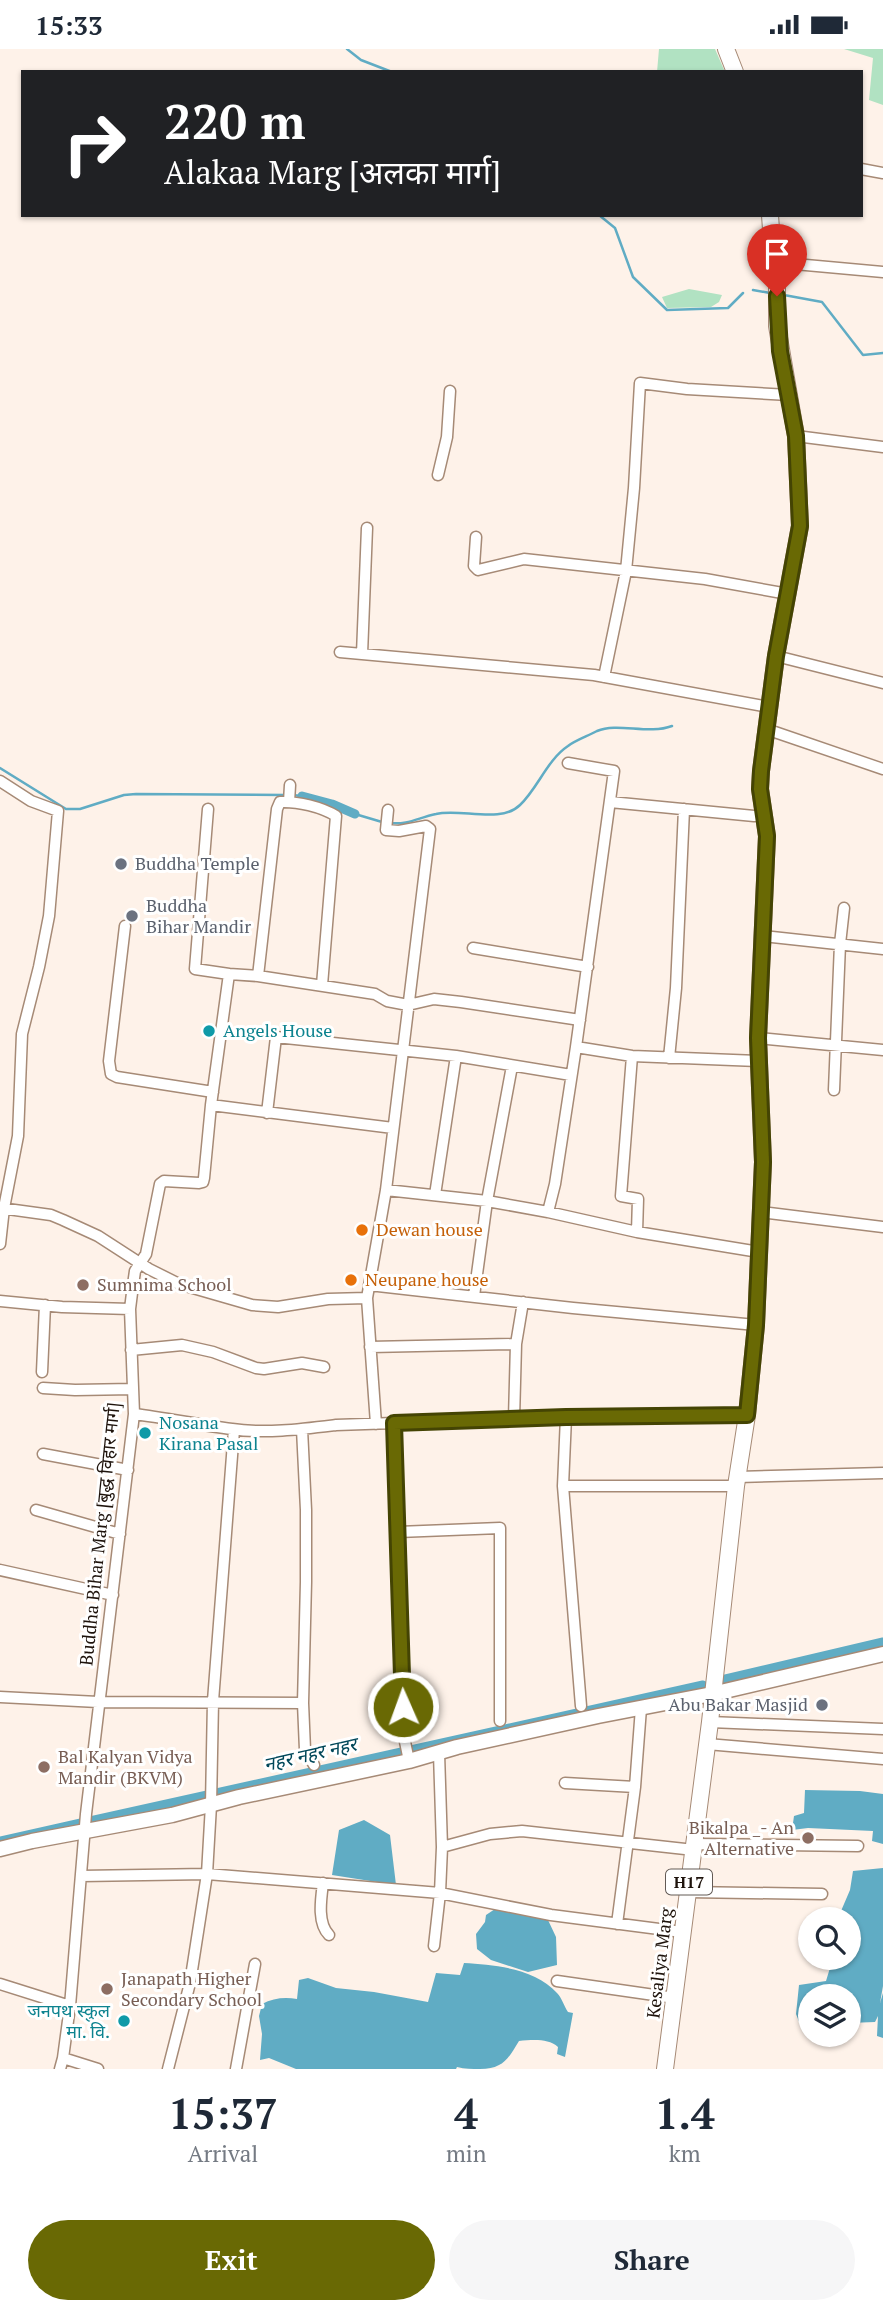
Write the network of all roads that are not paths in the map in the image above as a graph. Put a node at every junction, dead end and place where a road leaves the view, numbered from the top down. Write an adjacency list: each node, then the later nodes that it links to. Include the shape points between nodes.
1 (726, 49): 2 (main road)
2 (734, 70)
3 (863, 169): 4 (street)
4 (883, 173)
5 (770, 217): 6 (main road, H17)
6 (773, 258): 7 (street); 9 (main road, H17, via 780,351)
7 (883, 272)
8 (450, 391): 12 (street, via 447,437)
9 (789, 395): 10 (main road, H17); 15 (street, via 640,383)
10 (796, 436): 11 (street); 16 (main road, H17, via 800,526)
11 (883, 447)
12 (438, 475)
13 (367, 528): 18 (street)
14 (476, 537): 15 (street, via 474,566 478,570 524,559)
15 (626, 571): 16 (street); 20 (street)
16 (788, 594): 19 (main road, H17)
17 (340, 652): 18 (street)
18 (362, 654): 20 (street)
19 (776, 656): 21 (street); 22 (main road, H17)
20 (604, 677): 22 (street)
21 (883, 684)
22 (769, 707): 23 (main road, H17)
23 (766, 729): 25 (street); 33 (main road, H17, via 760,789)
24 (568, 763): 29 (street, via 614,771)
25 (883, 769)
26 (0, 781): 65 (street, via 31,801 58,811 49,916 22,1034 18,1136)
27 (290, 785): 28 (street)
28 (289, 801): 42 (street, via 280,802 276,809); 43 (street, via 336,816)
29 (610, 802): 31 (street); 40 (street)
30 (208, 809): 41 (street, via 195,969)
31 (684, 809): 33 (street); 53 (street)
32 (388, 810): 44 (street, via 386,830 430,829)
33 (765, 815): 36 (main road, H17)
34 (844, 908): 37 (street)
35 (125, 926): 58 (street, via 111,1075)
36 (763, 936): 37 (street); 46 (main road, H17)
37 (840, 944): 39 (street); 47 (street)
38 (472, 948): 40 (street)
39 (883, 949)
40 (588, 967): 45 (street)
41 (229, 974): 42 (street); 58 (street, Buddha Bihar Marg [बुद्ध विहार मार्ग])
42 (258, 976): 43 (street)
43 (322, 985): 44 (street)
44 (408, 1005): 45 (street, via 434,999); 49 (street)
45 (580, 1020): 48 (street)
46 (758, 1038): 47 (street); 54 (main road, H17)
47 (837, 1045): 50 (street); 57 (street)
48 (576, 1047): 52 (street); 56 (street)
49 (403, 1050): 51 (street); 60 (street, via 276,1037); 61 (street)
50 (883, 1051)
51 (456, 1056): 55 (street); 63 (street)
52 (632, 1056): 53 (street); 69 (street, via 621,1196 638,1199)
53 (669, 1059): 54 (street)
54 (758, 1061): 67 (main road, H17)
55 (512, 1066): 56 (street); 64 (street)
56 (571, 1075): 66 (street)
57 (834, 1090)
58 (213, 1092): 59 (street, Buddha Bihar Marg [बुद्ध विहार मार्ग])
59 (211, 1105): 60 (street); 72 (street, Buddha Bihar Marg [बुद्ध विहार मार्ग], via 203,1182 160,1184 146,1255)
60 (267, 1113): 61 (street)
61 (393, 1128): 62 (street)
62 (386, 1190): 63 (street); 73 (street)
63 (435, 1195): 64 (street)
64 (487, 1201): 66 (street); 74 (street)
65 (2, 1208): 70 (street); 72 (street, via 51,1215 99,1236)
66 (548, 1212): 69 (street)
67 (761, 1212): 68 (street); 71 (main road, H17)
68 (883, 1227)
69 (637, 1232): 71 (street)
70 (0, 1244)
71 (759, 1252): 80 (main road, H17)
72 (140, 1262): 75 (street, via 192,1289 267,1307); 79 (street, Buddha Bihar Marg [बुद्ध विहार मार्ग])
73 (369, 1285): 74 (street); 75 (street)
74 (474, 1296): 77 (street)
75 (367, 1298): 82 (street)
76 (0, 1301): 78 (street)
77 (523, 1302): 80 (street); 81 (street)
78 (46, 1305): 79 (street); 85 (street)
79 (130, 1310): 83 (street, Buddha Bihar Marg [बुद्ध विहार मार्ग])
80 (756, 1325): 89 (main road, H17)
81 (516, 1344): 82 (street); 91 (street)
82 (370, 1347): 93 (street)
83 (131, 1350): 84 (street, via 181,1345 256,1368 302,1363); 87 (street, Buddha Bihar Marg [बुद्ध विहार मार्ग])
84 (324, 1367)
85 (41, 1372)
86 (43, 1388): 87 (street)
87 (133, 1389): 88 (street, Buddha Bihar Marg [बुद्ध विहार मार्ग])
88 (134, 1414): 95 (street); 97 (street, Buddha Bihar Marg [बुद्ध विहार मार्ग])
89 (747, 1415): 90 (street); 99 (main road, H17)
90 (566, 1417): 91 (street); 100 (street)
91 (514, 1419): 92 (street)
92 (394, 1423): 93 (street); 102 (street)
93 (376, 1424): 94 (street)
94 (302, 1429): 95 (street); 111 (street)
95 (234, 1430): 109 (street)
96 (43, 1454): 97 (street)
97 (128, 1470): 103 (street, Buddha Bihar Marg [बुद्ध विहार मार्ग])
98 (883, 1473): 99 (street)
99 (737, 1481): 100 (street); 107 (main road, H17)
100 (563, 1486): 112 (street)
101 (36, 1510): 103 (street)
102 (398, 1532): 114 (street, via 500,1528); 119 (street)
103 (120, 1534): 105 (street, Buddha Bihar Marg [बुद्ध विहार मार्ग])
104 (0, 1570): 105 (street)
105 (113, 1595): 110 (street, Buddha Bihar Marg [बुद्ध विहार मार्ग])
106 (883, 1654): 107 (street)
107 (712, 1694): 113 (street); 115 (main road, Kesaliya Marg / H17)
108 (0, 1696): 110 (street)
109 (213, 1701): 110 (street); 111 (street); 124 (street)
110 (98, 1702): 125 (street, Buddha Bihar Marg [बुद्ध विहार मार्ग])
111 (303, 1703): 121 (street, via 305,1750)
112 (581, 1706)
113 (640, 1708): 118 (street); 123 (street)
114 (500, 1721)
115 (710, 1722): 116 (street); 117 (main road, Kesaliya Marg / H17)
116 (883, 1729)
117 (707, 1744): 120 (street); 129 (main road, Kesaliya Marg / H17)
118 (439, 1753): 119 (street); 128 (street)
119 (407, 1754): 124 (street, via 305,1782)
120 (883, 1759)
121 (314, 1765)
122 (565, 1783): 123 (street)
123 (635, 1787): 126 (street)
124 (211, 1799): 125 (street, via 172,1815); 131 (street)
125 (84, 1831): 130 (street); 132 (street, Buddha Bihar Marg [बुद्ध विहार मार्ग])
126 (627, 1842): 128 (street, via 522,1831); 129 (street); 137 (street)
127 (858, 1846): 129 (street)
128 (442, 1847): 135 (street)
129 (694, 1847): 134 (main road, Kesaliya Marg / H17)
130 (0, 1849)
131 (207, 1874): 132 (street); 133 (street); 148 (street, via 190,1983)
132 (81, 1876): 145 (street, Buddha Bihar Marg [बुद्ध विहार मार्ग])
133 (323, 1883): 135 (street); 139 (street, via 321,1916)
134 (688, 1892): 136 (street); 138 (main road, Kesaliya Marg / H17)
135 (440, 1893): 137 (street); 140 (street)
136 (822, 1894)
137 (617, 1924): 138 (street)
138 (682, 1932): 144 (main road, Kesaliya Marg / H17)
139 (329, 1935)
140 (435, 1946)
141 (256, 1964): 149 (street)
142 (557, 1981): 144 (street)
143 (0, 1983): 145 (street)
144 (675, 1998): 150 (main road, Kesaliya Marg / H17)
145 (70, 2005): 146 (street, Buddha Bihar Marg [बुद्ध विहार मार्ग])
146 (62, 2063): 147 (street)
147 (97, 2069)
148 (168, 2069)
149 (236, 2069)
150 (665, 2069)

